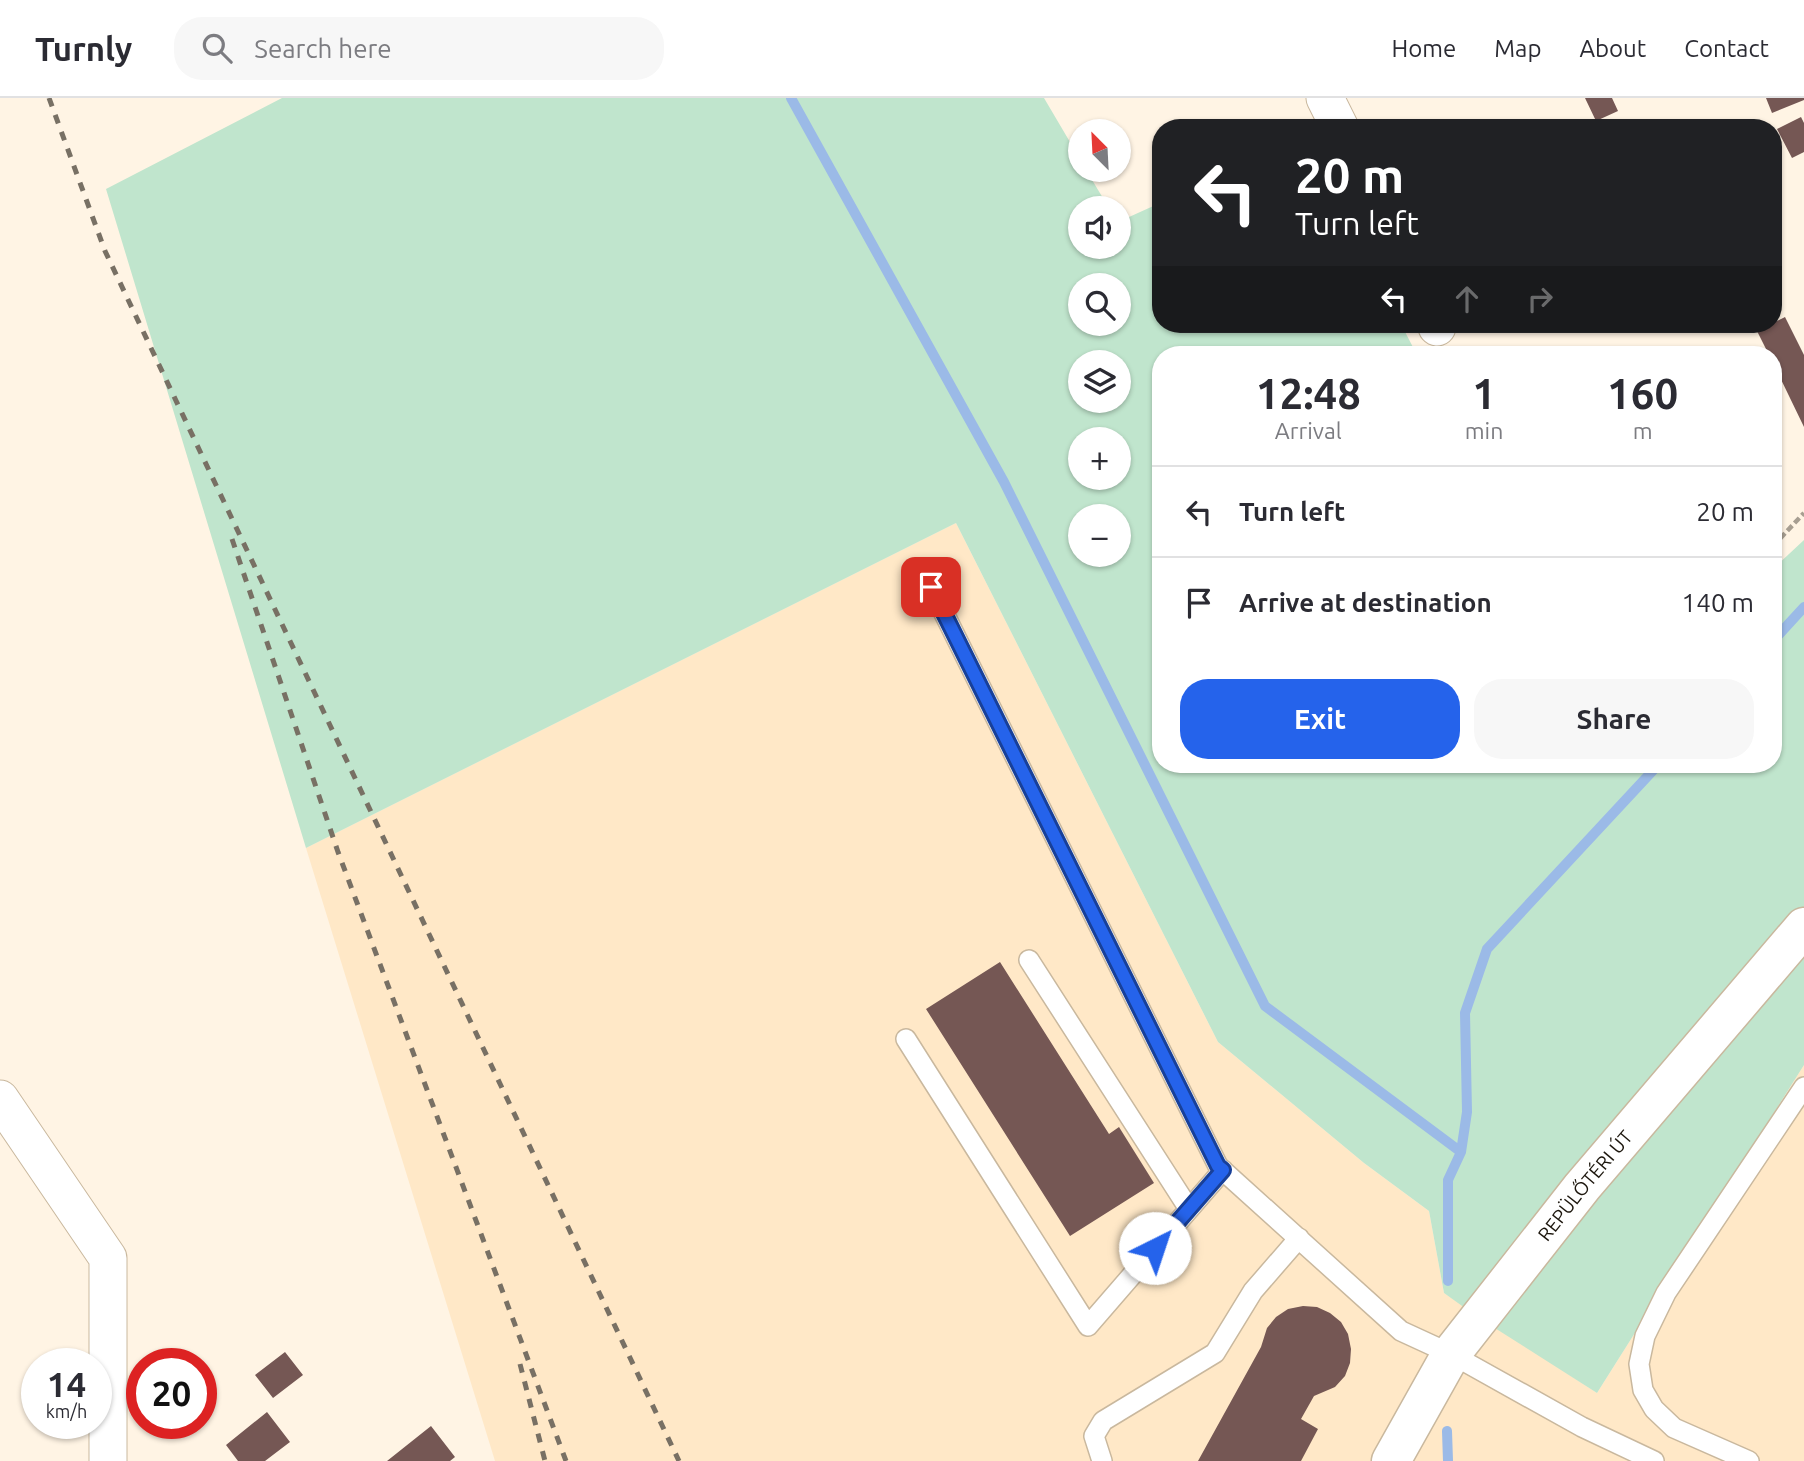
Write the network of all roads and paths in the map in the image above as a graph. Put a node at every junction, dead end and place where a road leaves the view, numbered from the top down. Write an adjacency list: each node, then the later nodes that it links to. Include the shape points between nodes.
1 (1325, 98): 2 (street)
2 (1336, 119)
3 (1804, 513): 4 (path)
4 (1782, 536)
5 (931, 587): 11 (lane)
6 (1804, 927): 14 (street, REPÜLŐTÉRI ÚT, via 1582,1188)
7 (1029, 960): 12 (lane)
8 (906, 1039): 12 (lane, via 1088,1326)
9 (1804, 1087): 19 (lane, via 1666,1293 1645,1336 1639,1364 1643,1390 1674,1428)
10 (0, 1099): 15 (street, via 108,1258)
11 (1223, 1170): 12 (lane); 13 (lane)
12 (1189, 1209)
13 (1299, 1238): 14 (lane, via 1401,1331); 16 (lane, via 1253,1291 1215,1353 1103,1420 1094,1436)
14 (1451, 1354): 17 (street, REPÜLŐTÉRI ÚT); 18 (lane)
15 (108, 1461)
16 (1102, 1461)
17 (1391, 1461)
18 (1654, 1461)
19 (1749, 1461)

